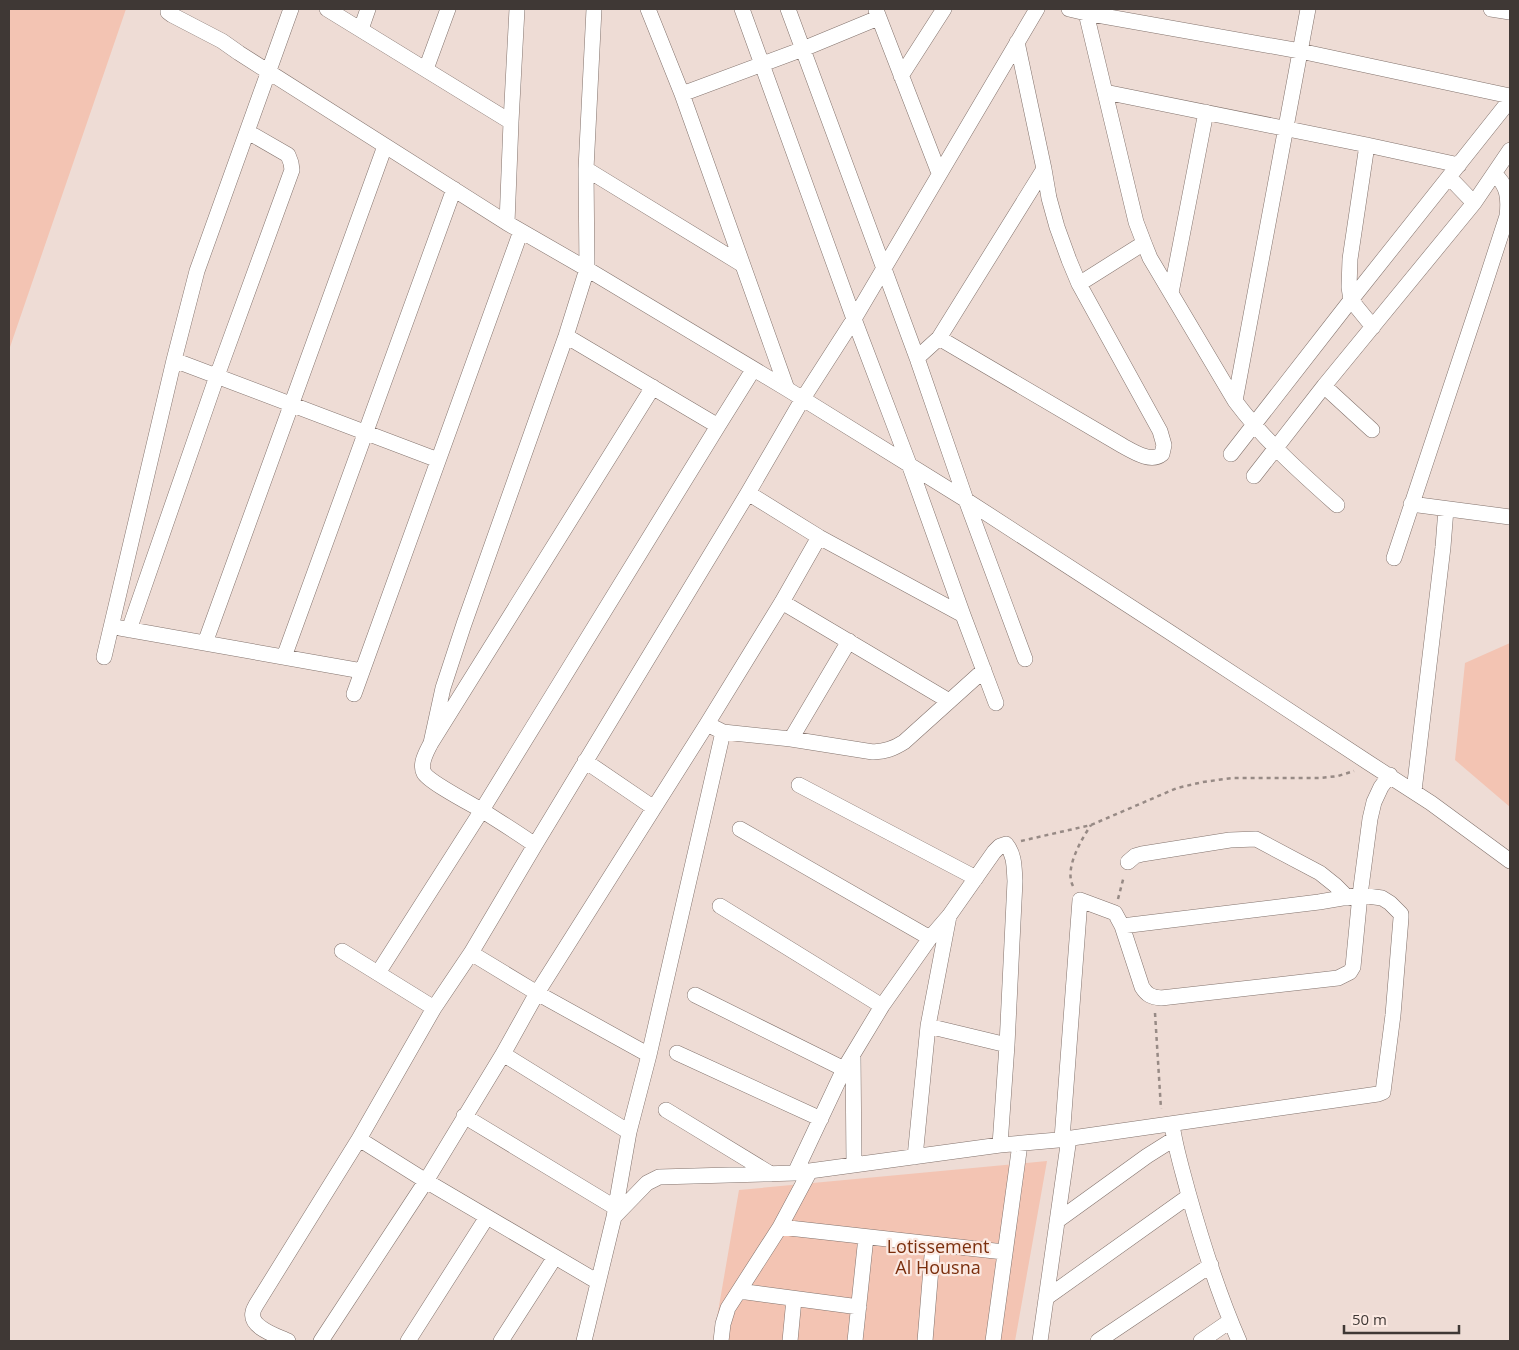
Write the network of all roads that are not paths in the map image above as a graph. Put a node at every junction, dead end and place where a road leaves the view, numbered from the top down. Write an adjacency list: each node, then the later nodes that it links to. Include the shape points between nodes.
1 (168, 9): 25 (street, via 172,15 222,41)
2 (291, 9): 25 (street)
3 (327, 9): 19 (street)
4 (368, 9): 19 (street)
5 (448, 9): 24 (street)
6 (517, 9): 31 (street)
7 (594, 9): 38 (street)
8 (648, 9): 28 (street)
9 (742, 9): 23 (street)
10 (788, 9): 21 (street)
11 (944, 9): 26 (street)
12 (1037, 9): 20 (street)
13 (1069, 9): 18 (street)
14 (1308, 9): 22 (street)
15 (1491, 9): 16 (street)
16 (1510, 12)
17 (877, 13): 21 (street); 26 (street)
18 (1086, 14): 22 (street); 27 (street)
19 (361, 29): 24 (street)
20 (1017, 42): 39 (street); 40 (street)
21 (802, 49): 23 (street); 50 (street)
22 (1300, 51): 29 (street); 32 (street)
23 (762, 63): 28 (street); 54 (street)
24 (426, 70): 31 (street)
25 (269, 72): 33 (street); 35 (street)
26 (902, 76): 40 (street)
27 (1105, 92): 30 (street); 47 (street)
28 (682, 94): 48 (street)
29 (1510, 98): 37 (street)
30 (1206, 112): 32 (street); 52 (street)
31 (511, 122): 45 (street)
32 (1286, 128): 34 (street); 66 (street)
33 (248, 132): 59 (street, via 198,270); 61 (street, via 288,155 292,170)
34 (1367, 145): 37 (street); 53 (street, via 1350,259 1348,287)
35 (385, 146): 43 (street); 67 (street)
36 (1510, 150): 41 (street)
37 (1459, 165): 42 (street)
38 (586, 169): 48 (street); 49 (street)
39 (1044, 169): 51 (street, via 1056,227); 57 (street)
40 (939, 173): 50 (street)
41 (1494, 174): 44 (street); 79 (street, via 1506,191 1506,216)
42 (1449, 177): 44 (street); 53 (street)
43 (454, 189): 45 (street); 71 (street)
44 (1474, 203): 55 (street)
45 (507, 222): 46 (street)
46 (521, 231): 49 (street); 74 (street)
47 (1144, 243): 51 (street); 52 (street)
48 (743, 265): 64 (street)
49 (587, 269): 56 (street); 60 (street)
50 (883, 269): 54 (street); 58 (street)
51 (1078, 284): 57 (street, via 1160,431 1164,450 1158,458 1123,446)
52 (1171, 293): 66 (street)
53 (1351, 300): 55 (street); 68 (street)
54 (854, 319): 65 (street); 75 (street)
55 (1373, 326): 62 (street)
56 (566, 336): 63 (street); 104 (street, via 464,624 443,688)
57 (939, 338): 58 (street)
58 (916, 358): 78 (street)
59 (174, 360): 61 (street); 84 (street)
60 (753, 370): 64 (street); 69 (street)
61 (217, 376): 67 (street); 85 (street)
62 (1324, 386): 70 (street); 72 (street)
63 (653, 387): 69 (street); 104 (street)
64 (787, 390): 65 (street)
65 (802, 400): 75 (street); 77 (street)
66 (1235, 401): 68 (street)
67 (292, 404): 71 (street); 92 (street)
68 (1254, 425): 72 (street); 73 (street)
69 (718, 426): 110 (street)
70 (1372, 430)
71 (366, 432): 74 (street); 94 (street)
72 (1275, 449): 76 (street); 80 (street)
73 (1232, 454)
74 (438, 460): 97 (street)
75 (909, 464): 78 (street); 88 (street)
76 (1254, 476)
77 (748, 493): 83 (street); 105 (street)
78 (966, 500): 95 (street); 106 (street)
79 (1412, 504): 81 (street); 86 (street)
80 (1337, 505)
81 (1446, 509): 82 (street); 108 (street)
82 (1510, 517)
83 (819, 537): 87 (street); 88 (street)
84 (129, 549): 85 (street); 89 (street)
85 (155, 556): 90 (street)
86 (1394, 558)
87 (782, 602): 91 (street); 101 (street)
88 (963, 615): 96 (street)
89 (111, 626): 90 (street); 93 (street)
90 (130, 630): 92 (street)
91 (849, 641): 99 (street); 103 (street)
92 (205, 643): 94 (street)
93 (104, 657)
94 (284, 657): 97 (street)
95 (1025, 659)
96 (984, 670): 99 (street); 100 (street)
97 (362, 671): 98 (street)
98 (354, 694)
99 (949, 701): 103 (street, via 904,742 886,751 873,752)
100 (996, 703)
101 (707, 724): 102 (street); 109 (street)
102 (723, 732): 103 (street); 133 (street)
103 (791, 739)
104 (431, 743): 110 (street, via 422,764 424,774)
105 (585, 762): 109 (street); 112 (street)
106 (1390, 775): 108 (street); 116 (street, via 1374,802)
107 (799, 785): 115 (street)
108 (1414, 791): 113 (street)
109 (654, 808): 124 (street)
110 (482, 810): 112 (street); 123 (street)
111 (740, 829): 120 (street)
112 (535, 845): 122 (street)
113 (1510, 861)
114 (1128, 862): 116 (street, via 1142,854 1256,839)
115 (976, 878): 118 (street); 129 (street, via 994,852 1006,844 1011,850 1015,881)
116 (1354, 897): 119 (street); 119 (street, via 1353,967 1350,972 1338,978 1161,998 1147,994 1142,987); 138 (street, via 1382,898 1401,914 1384,1092)
117 (720, 906): 126 (street)
118 (949, 916): 120 (street); 128 (street)
119 (1118, 920): 141 (street, via 1080,900)
120 (930, 938): 126 (street)
121 (342, 951): 123 (street)
122 (472, 953): 124 (street); 127 (street)
123 (378, 974): 127 (street)
124 (537, 993): 131 (street); 133 (street)
125 (695, 995): 134 (street)
126 (882, 1006): 132 (street)
127 (434, 1008): 140 (street)
128 (928, 1026): 129 (street); 144 (street)
129 (1007, 1045): 143 (street)
130 (677, 1053): 137 (street)
131 (503, 1054): 136 (street); 139 (street)
132 (853, 1054): 134 (street); 145 (street)
133 (649, 1055): 139 (street)
134 (844, 1069): 137 (street)
135 (666, 1110): 148 (street)
136 (464, 1116): 149 (street); 151 (street)
137 (821, 1119): 147 (street)
138 (1169, 1130): 141 (street); 150 (street); 153 (street, via 1140,1161)
139 (629, 1132): 151 (street)
140 (359, 1138): 149 (street); 166 (street, via 252,1314 258,1326)
141 (1066, 1139): 142 (street); 153 (street)
142 (1020, 1144): 143 (street); 157 (street)
143 (1000, 1145): 144 (street)
144 (914, 1157): 145 (street)
145 (854, 1165): 146 (street)
146 (810, 1171): 147 (street); 154 (street)
147 (795, 1173): 148 (street)
148 (771, 1174): 151 (street, via 659,1177 646,1183)
149 (426, 1181): 152 (street); 167 (street)
150 (1190, 1196): 159 (street); 162 (street)
151 (615, 1212): 160 (street)
152 (487, 1217): 158 (street); 168 (street)
153 (1057, 1221): 162 (street)
154 (780, 1226): 155 (street); 161 (street)
155 (866, 1237): 156 (street); 164 (street)
156 (934, 1244): 157 (street); 174 (street)
157 (1004, 1252): 175 (street)
158 (555, 1257): 160 (street); 169 (street)
159 (1210, 1265): 165 (street); 177 (street)
160 (598, 1282): 170 (street)
161 (739, 1291): 163 (street); 171 (street, via 728,1308)
162 (1046, 1298): 176 (street)
163 (794, 1299): 164 (street); 172 (street)
164 (859, 1306): 173 (street)
165 (1230, 1321): 178 (street); 179 (street)
166 (288, 1341)
167 (321, 1341)
168 (408, 1341)
169 (501, 1341)
170 (584, 1341)
171 (720, 1341)
172 (790, 1341)
173 (855, 1341)
174 (925, 1341)
175 (993, 1341)
176 (1040, 1341)
177 (1098, 1341)
178 (1201, 1341)
179 (1239, 1341)

